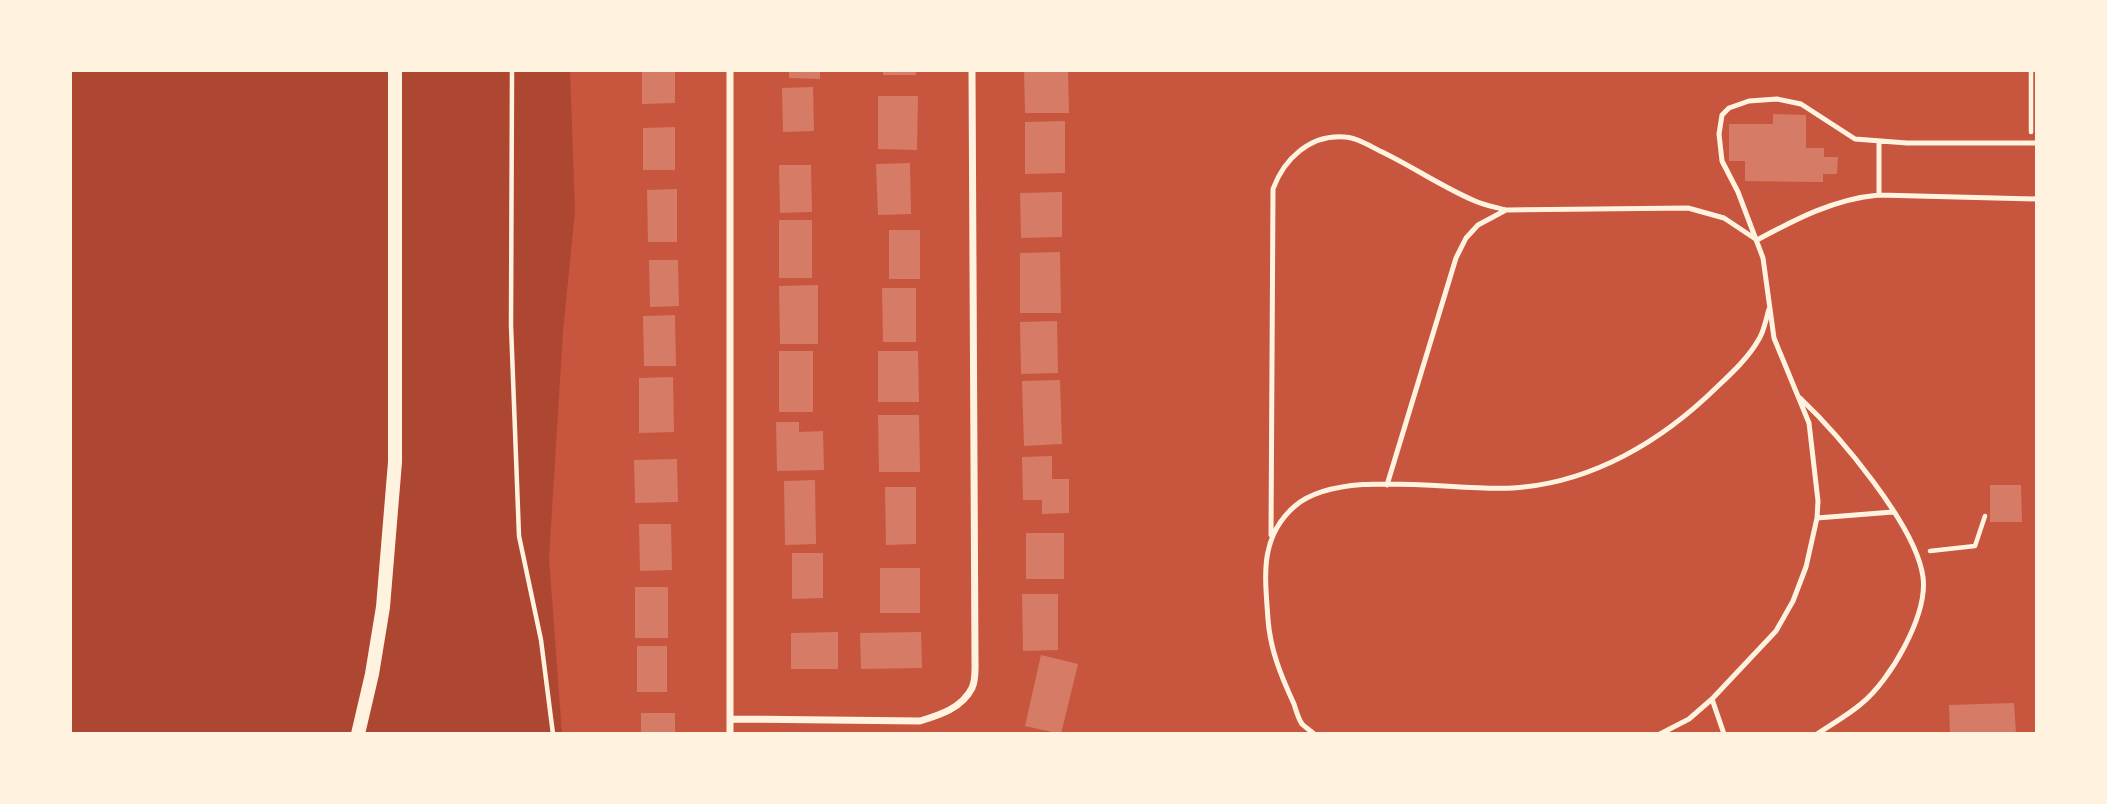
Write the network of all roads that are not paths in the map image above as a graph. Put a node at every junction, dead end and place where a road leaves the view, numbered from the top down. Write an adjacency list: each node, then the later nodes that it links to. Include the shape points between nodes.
1 (396, 70): 18 (main road, via 395,462 383,607)
2 (730, 70): 17 (street)
3 (972, 70): 17 (street, via 973,686 961,702 920,721)
4 (1880, 143): 5 (lane); 6 (lane); 9 (lane, via 1855,139 1801,104 1777,99 1729,107 1718,134 1722,161)
5 (2034, 143)
6 (1879, 195): 7 (lane); 9 (lane, via 1829,205)
7 (2037, 199)
8 (1506, 210): 9 (lane, via 1688,208 1724,218); 12 (lane, via 1478,225 1457,258); 15 (lane, via 1475,201 1346,136 1310,144 1280,170 1273,189)
9 (1757, 240): 10 (lane)
10 (1770, 306): 11 (lane, via 1774,338); 12 (lane, via 1760,338 1733,372 1692,411 1619,460 1584,474 1512,488)
11 (1798, 396): 13 (lane, via 1868,474); 14 (lane, via 1809,423)
12 (1387, 485): 15 (lane, via 1339,486 1315,495 1296,505)
13 (1893, 512): 14 (lane); 23 (lane, via 1923,578 1920,608 1908,640 1886,676 1863,703)
14 (1817, 518): 16 (lane, via 1806,567 1776,632)
15 (1271, 535): 20 (lane, via 1265,572 1274,655 1302,724)
16 (1712, 699): 21 (lane, via 1689,719); 22 (lane)
17 (730, 719): 19 (street)
18 (358, 734)
19 (730, 734)
20 (1314, 734)
21 (1660, 734)
22 (1724, 734)
23 (1817, 734)

